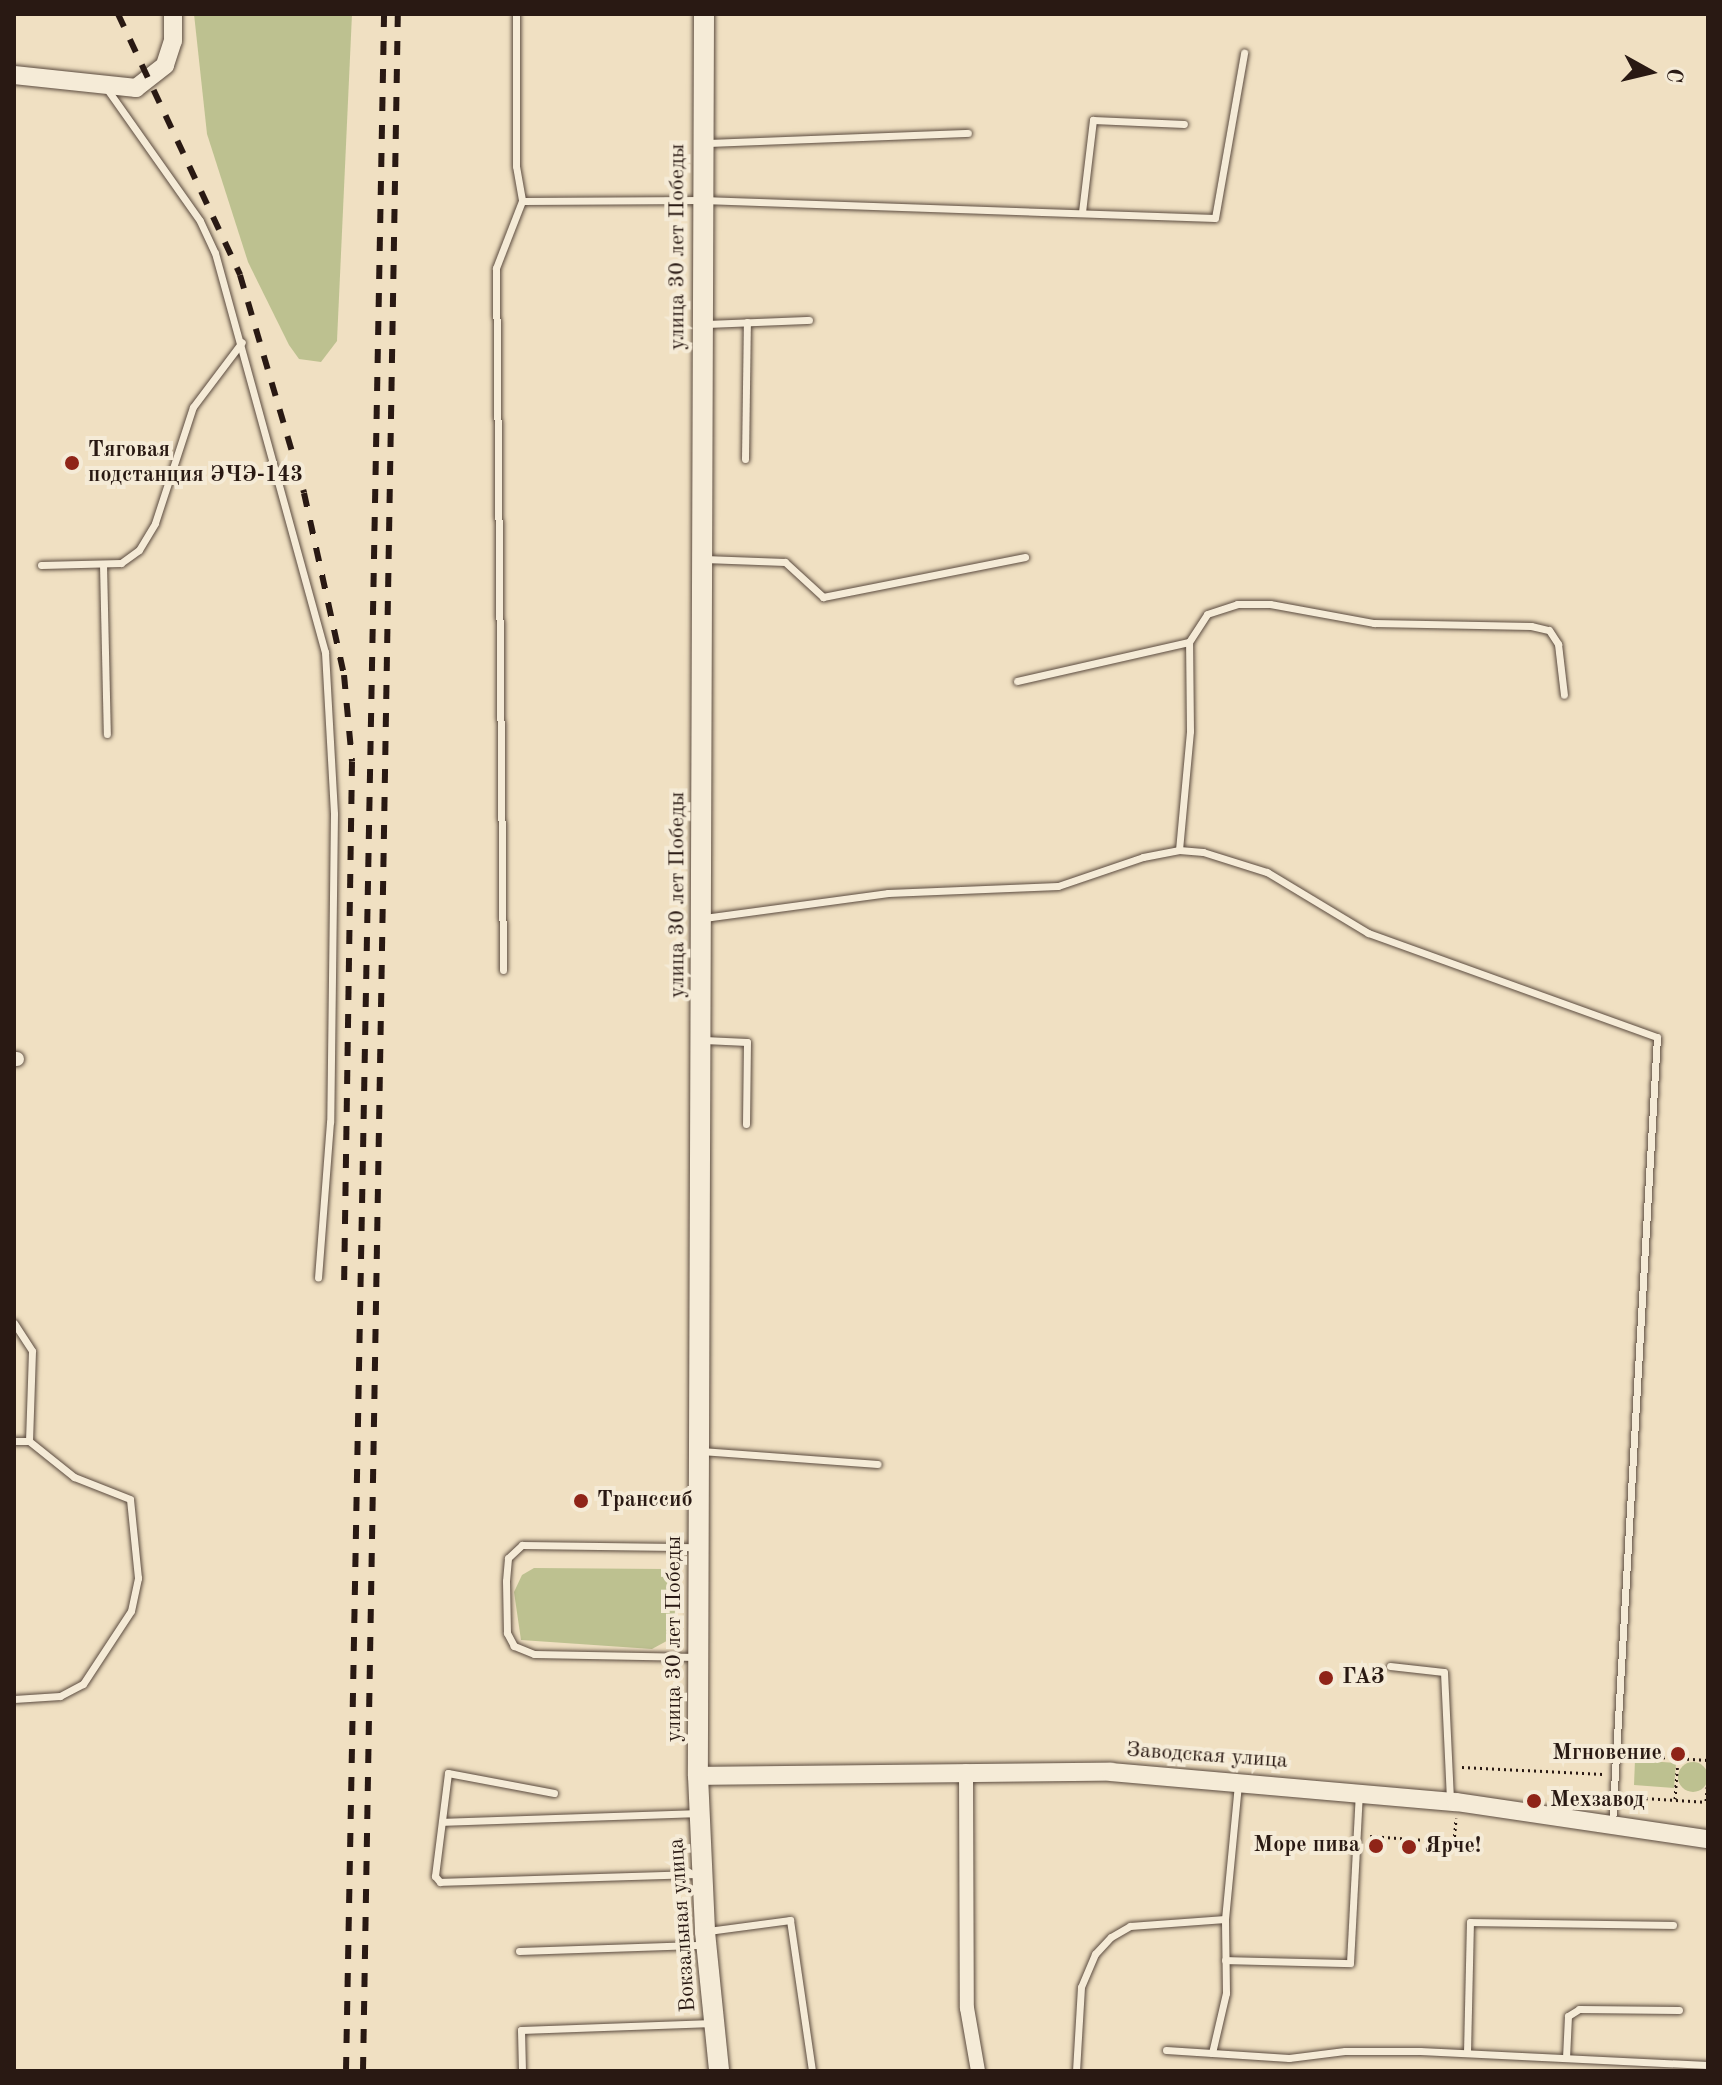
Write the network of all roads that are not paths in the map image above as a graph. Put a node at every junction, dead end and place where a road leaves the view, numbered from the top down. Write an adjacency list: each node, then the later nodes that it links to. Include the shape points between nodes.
1 (173, 14): 6 (street, via 173,41 165,65 150,81 126,90)
2 (516, 14): 11 (lane, via 516,166)
3 (704, 14): 9 (main road, улица 30 лет Победы)
4 (1244, 53): 12 (lane, via 1215,218)
5 (14, 75): 6 (street)
6 (107, 89): 16 (lane, via 200,221)
7 (1184, 124): 12 (lane, via 1093,120)
8 (968, 133): 9 (lane)
9 (702, 143): 10 (main road, улица 30 лет Победы)
10 (702, 200): 11 (lane); 12 (lane); 15 (main road, улица 30 лет Победы)
11 (522, 201): 28 (lane, via 496,268)
12 (1082, 212)
13 (809, 320): 14 (lane)
14 (747, 322): 15 (lane); 17 (lane)
15 (702, 324): 19 (main road, улица 30 лет Победы)
16 (242, 342): 20 (lane, via 193,407 155,523 139,550 121,563); 31 (lane, via 330,677 330,1122)
17 (745, 459)
18 (1025, 557): 19 (lane, via 823,597 785,562)
19 (702, 559): 27 (main road, улица 30 лет Победы)
20 (103, 564): 21 (lane); 25 (lane)
21 (41, 565)
22 (1189, 642): 23 (lane); 24 (lane, via 1207,614 1237,604 1270,604 1374,623 1531,626 1549,630 1558,644); 26 (lane, via 1190,731)
23 (1017, 681)
24 (1564, 695)
25 (107, 734)
26 (1179, 850): 27 (lane, via 1058,886 888,893); 49 (lane, via 1267,872 1368,933 1657,1037)
27 (702, 918): 29 (main road, улица 30 лет Победы)
28 (503, 970)
29 (702, 1040): 30 (lane, via 747,1042); 35 (main road, улица 30 лет Победы)
30 (746, 1124)
31 (318, 1278)
32 (14, 1323): 34 (lane, via 32,1351)
33 (14, 1441): 34 (lane)
34 (29, 1441): 40 (lane, via 74,1477 130,1499 138,1578 131,1611 83,1684 60,1696)
35 (700, 1451): 36 (lane); 37 (main road, улица 30 лет Победы)
36 (878, 1464)
37 (700, 1547): 38 (main road, улица 30 лет Победы); 38 (lane, via 522,1545 508,1558 506,1581 507,1633 514,1646 534,1654)
38 (698, 1657): 42 (main road, улица 30 лет Победы)
39 (1390, 1666): 46 (lane, via 1444,1672)
40 (14, 1699)
41 (966, 1771): 42 (street, Заводская улица); 43 (street, Заводская улица); 67 (street, via 967,2008)
42 (698, 1776): 47 (main road, Вокзальная улица)
43 (1238, 1781): 45 (street, Заводская улица); 52 (lane)
44 (554, 1793): 48 (lane, via 448,1773)
45 (1360, 1793): 46 (street, Заводская улица); 56 (lane, via 1350,1963)
46 (1454, 1802): 49 (street, Заводская улица)
47 (699, 1813): 48 (lane); 51 (main road, Вокзальная улица)
48 (442, 1822): 51 (lane, via 435,1876 440,1882)
49 (1612, 1825): 50 (street, Заводская улица)
50 (1708, 1839)
51 (702, 1874): 54 (main road, Вокзальная улица)
52 (1225, 1919): 56 (lane); 68 (lane, via 1130,1926 1111,1937 1095,1954 1081,1987)
53 (1673, 1925): 61 (lane, via 1470,1922)
54 (706, 1938): 55 (lane); 58 (main road, Вокзальная улица); 66 (lane, via 790,1920)
55 (519, 1951)
56 (1225, 1960): 60 (lane, via 1226,1993)
57 (1679, 2010): 62 (lane, via 1579,2009 1568,2016)
58 (714, 2023): 64 (lane, via 521,2030); 65 (main road, Вокзальная улица)
59 (1166, 2050): 60 (lane)
60 (1212, 2053): 61 (lane, via 1289,2058 1345,2051)
61 (1467, 2053): 62 (lane)
62 (1566, 2058): 63 (lane)
63 (1708, 2065)
64 (522, 2071)
65 (719, 2071)
66 (812, 2071)
67 (978, 2071)
68 (1076, 2071)

